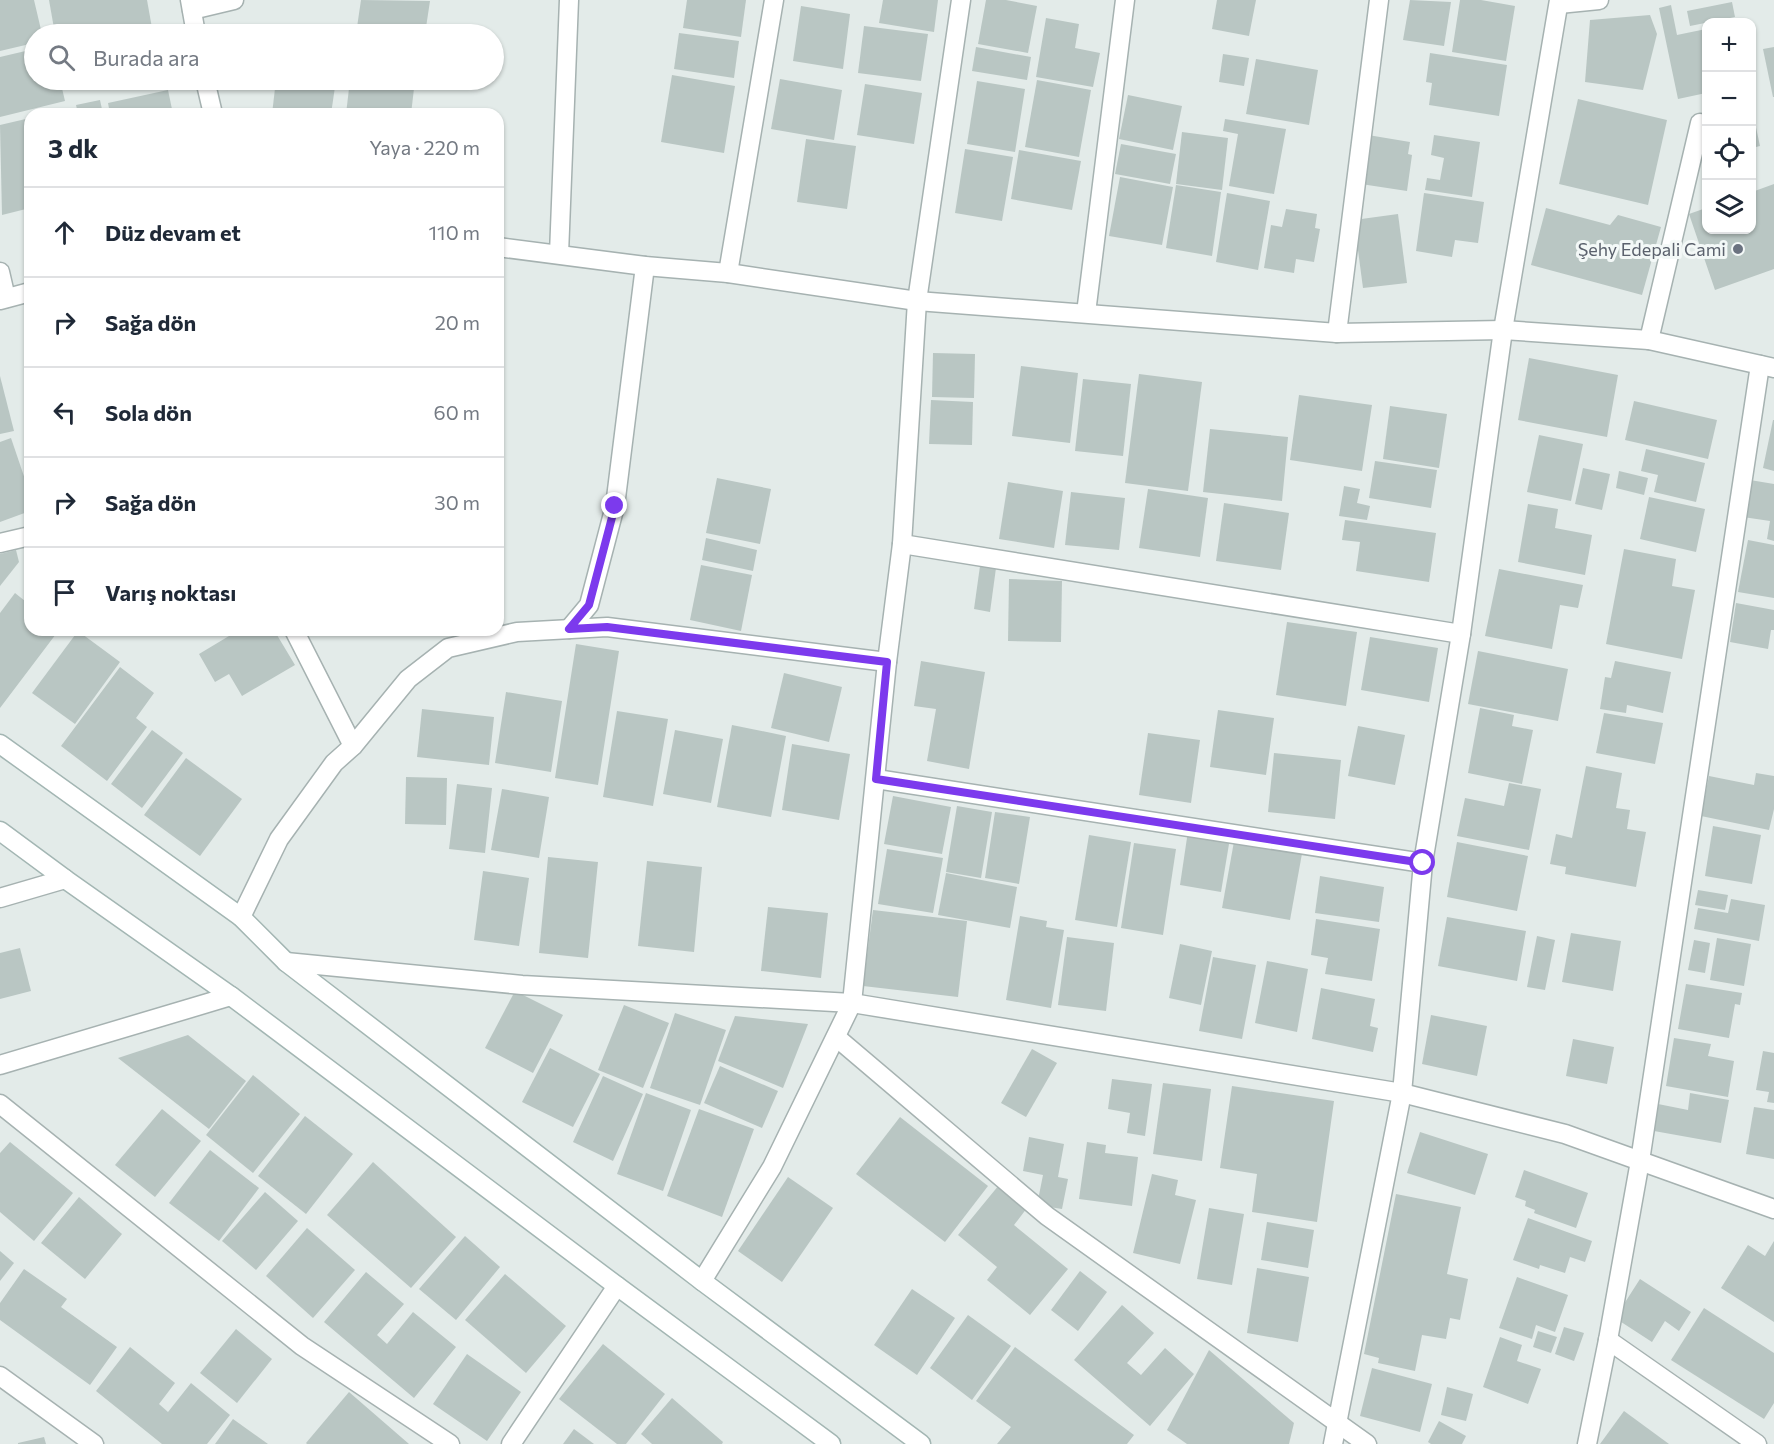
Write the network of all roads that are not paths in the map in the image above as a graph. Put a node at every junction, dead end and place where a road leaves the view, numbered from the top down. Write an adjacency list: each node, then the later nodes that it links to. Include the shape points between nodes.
1 (234, 0): 9 (street)
2 (569, 0): 15 (street)
3 (774, 0): 18 (street)
4 (961, 0): 21 (street)
5 (1125, 0): 22 (street)
6 (1379, 0): 24 (street)
7 (1599, 0): 8 (street)
8 (1559, 2): 23 (street)
9 (191, 5): 10 (street)
10 (194, 24)
11 (207, 90): 12 (street)
12 (212, 108)
13 (1700, 123): 25 (street)
14 (504, 248): 15 (street)
15 (559, 254): 16 (street)
16 (645, 266): 18 (street); 30 (street, via 615,506 589,605)
17 (0, 272): 20 (street)
18 (728, 273): 21 (street)
19 (24, 294): 20 (street)
20 (3, 299)
21 (917, 301): 22 (street); 29 (street)
22 (1086, 314): 24 (street)
23 (1503, 330): 24 (street); 25 (street); 31 (street)
24 (1337, 333)
25 (1649, 340): 26 (street)
26 (1767, 367): 51 (street)
27 (24, 537): 28 (street)
28 (0, 543)
29 (902, 544): 31 (street); 35 (street)
30 (569, 629): 32 (street); 35 (street, via 607,627)
31 (1461, 634): 40 (street)
32 (504, 635)
33 (297, 636): 37 (street)
34 (500, 636): 37 (street, via 448,648 408,679)
35 (887, 662): 38 (street)
36 (0, 744): 43 (street)
37 (352, 746): 43 (street, via 334,763 279,839)
38 (876, 779): 40 (street); 46 (street)
39 (0, 831): 41 (street)
40 (1423, 863): 49 (street)
41 (65, 879): 42 (street); 45 (street)
42 (0, 898)
43 (241, 917): 44 (street)
44 (286, 962): 46 (street, via 522,985); 53 (street)
45 (231, 996): 48 (street); 54 (street)
46 (852, 1004): 47 (street); 49 (street)
47 (836, 1037): 53 (street, via 772,1167); 57 (street, via 1047,1216)
48 (0, 1065)
49 (1402, 1093): 51 (street, via 1565,1134); 57 (street)
50 (0, 1104): 59 (street, via 302,1346)
51 (1640, 1161): 52 (street); 55 (street)
52 (1774, 1209)
53 (702, 1281): 62 (street)
54 (616, 1286): 60 (street); 61 (street)
55 (1608, 1340): 65 (street); 66 (street)
56 (0, 1376): 58 (street)
57 (1337, 1423): 63 (street); 64 (street)
58 (94, 1444)
59 (450, 1444)
60 (511, 1444)
61 (831, 1444)
62 (921, 1444)
63 (1333, 1444)
64 (1367, 1444)
65 (1587, 1444)
66 (1757, 1444)

